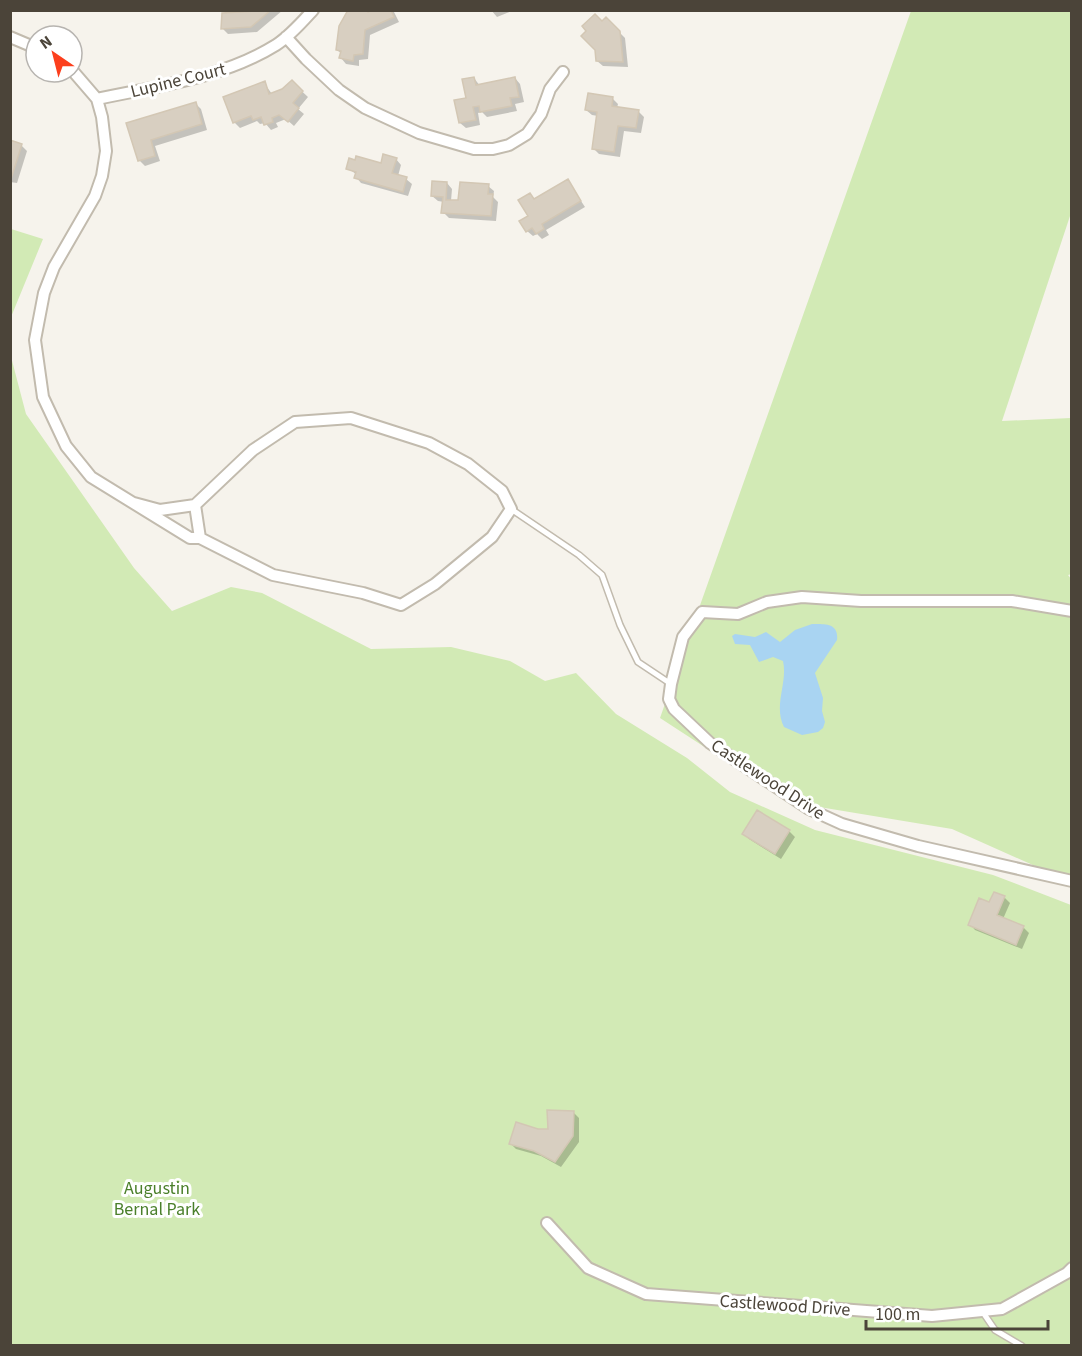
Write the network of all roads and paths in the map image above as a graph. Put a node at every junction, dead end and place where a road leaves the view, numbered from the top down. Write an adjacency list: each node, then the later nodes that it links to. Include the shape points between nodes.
1 (314, 10): 2 (street, Lupine Court)
2 (286, 37): 3 (street, via 339,90 365,108 419,133 474,149 509,145 527,134); 5 (street, Lupine Court, via 240,63 203,77)
3 (563, 72)
4 (84, 84): 5 (street)
5 (97, 99): 6 (street, via 106,151 102,176 54,267 44,293 35,340 42,396 66,446 91,477)
6 (134, 503): 7 (street, via 160,510); 9 (street, via 190,538)
7 (195, 505): 8 (street, via 253,450 295,422 351,418 429,443 468,464 502,491); 9 (street)
8 (511, 509): 9 (street, via 492,537 435,584 401,605 363,593 273,575); 11 (lane, via 602,575 638,662)
9 (200, 538)
10 (1071, 610): 11 (street, Castlewood Drive, via 1012,601 802,597 767,602 738,614 702,612 683,637)
11 (671, 684): 12 (street, Castlewood Drive, via 669,699 674,709 710,743 809,809 842,825 918,846)
12 (1071, 881)
13 (547, 1223): 15 (street, Castlewood Drive, via 588,1268 646,1294 932,1316)
14 (1071, 1268): 15 (street, Castlewood Drive, via 1002,1309)
15 (982, 1311): 16 (lane, via 995,1330)
16 (1022, 1346)

